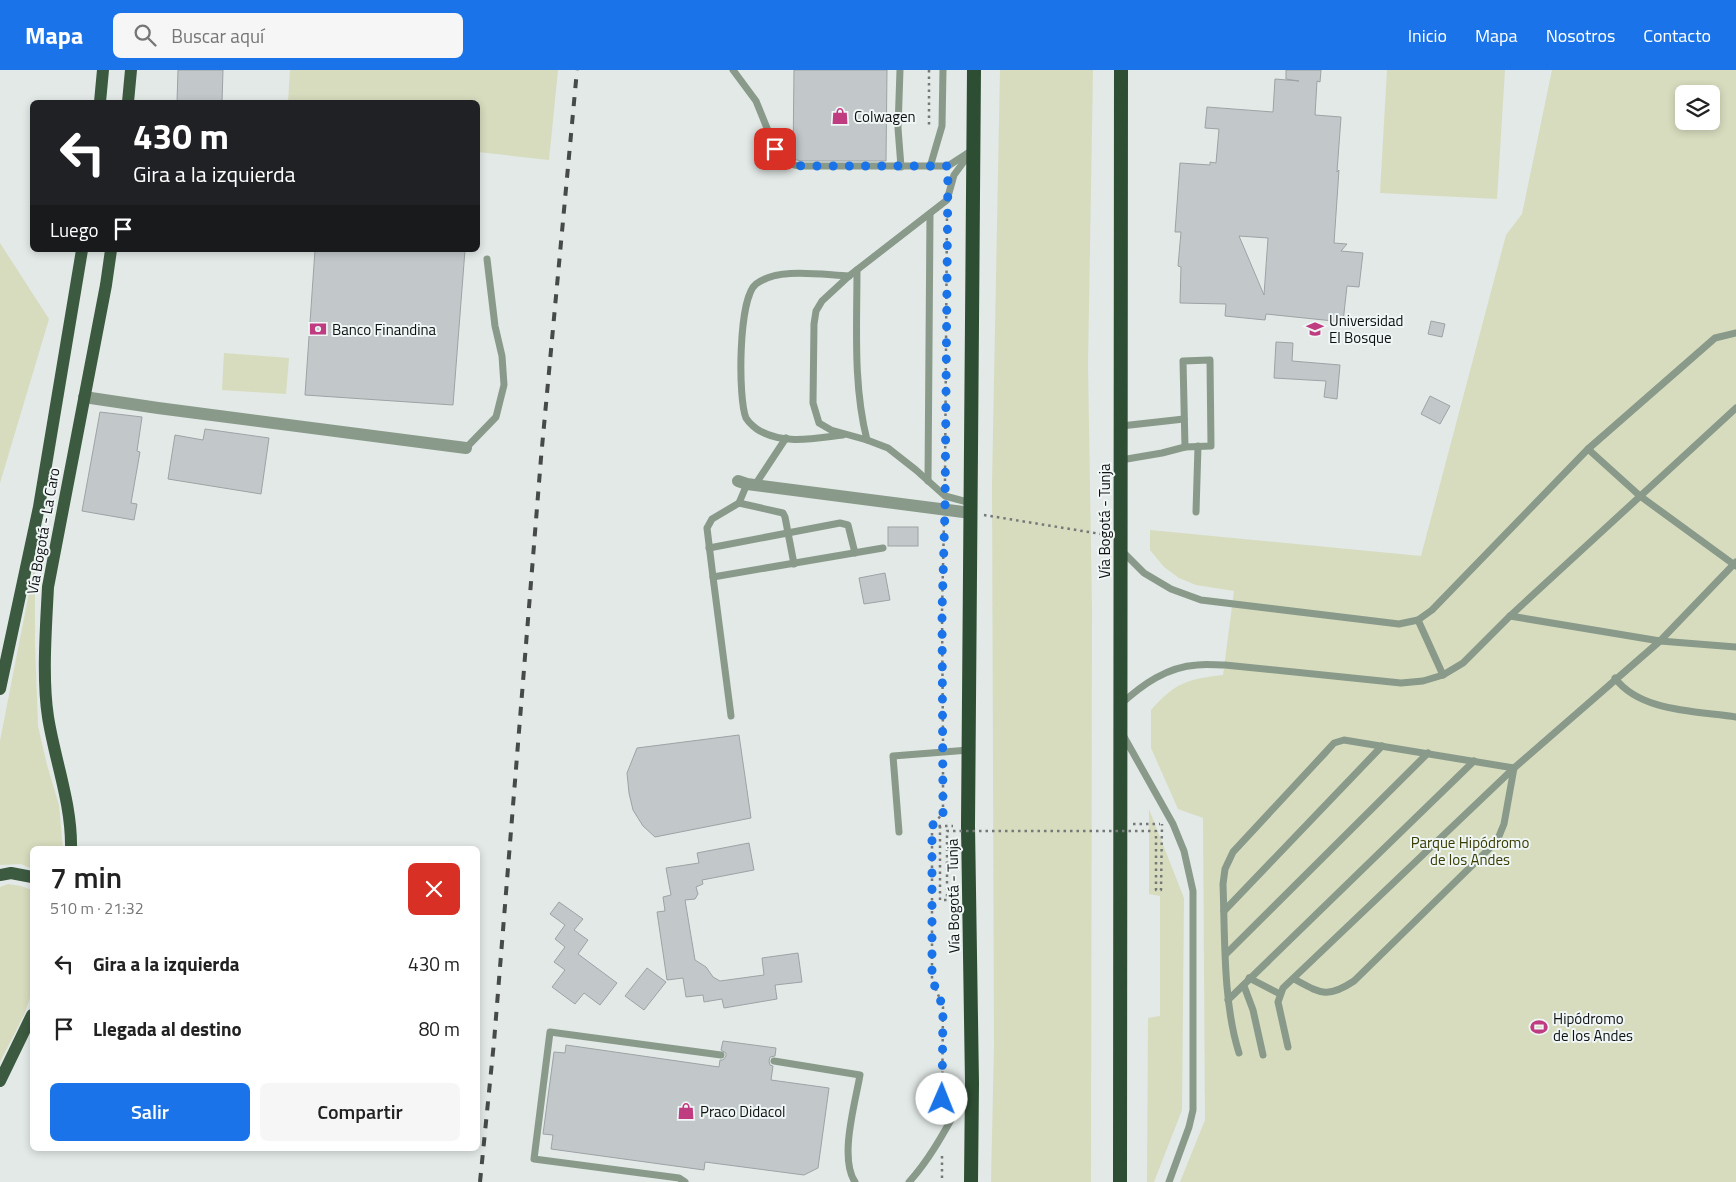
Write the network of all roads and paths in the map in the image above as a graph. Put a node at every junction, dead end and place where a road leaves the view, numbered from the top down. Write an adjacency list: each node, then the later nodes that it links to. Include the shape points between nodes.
1 (103, 70): 9 (main road)
2 (131, 70): 10 (main road)
3 (734, 70): 14 (lane, via 756,101 775,149 784,162 802,166)
4 (900, 70): 14 (lane, via 898,128)
5 (929, 70): 11 (path, via 929,131)
6 (943, 70): 11 (lane, via 942,126)
7 (974, 70): 12 (highway, Vía Bogotá - Tunja)
8 (1121, 70): 26 (highway, Vía Bogotá - Tunja)
9 (100, 100)
10 (128, 100)
11 (936, 144): 13 (lane)
12 (973, 150): 13 (lane, via 948,166); 15 (lane, via 954,175); 40 (highway, Vía Bogotá - Tunja)
13 (930, 166): 14 (lane)
14 (901, 167)
15 (947, 200): 16 (lane); 37 (path)
16 (930, 214): 20 (lane); 35 (lane)
17 (82, 252): 57 (main road, Vía Bogotá - La Caro, via 39,507)
18 (111, 252): 23 (main road, Vía Bogotá - La Caro)
19 (487, 259): 32 (lane, via 504,385 496,417)
20 (857, 270): 21 (lane); 29 (lane, via 857,361 861,412)
21 (849, 276): 27 (lane, via 822,301 816,312 813,403 819,423); 28 (lane, via 784,273 769,276 754,285 748,295 741,329 743,406 747,420 759,431)
22 (1736, 333): 33 (lane, via 1715,338)
23 (84, 397): 32 (street); 73 (main road, Vía Bogotá - La Caro, via 48,587 46,631 48,715 66,798)
24 (1736, 408): 38 (lane)
25 (1184, 419): 26 (lane); 30 (lane, via 1183,360 1210,360 1211,446); 31 (lane)
26 (1121, 426): 34 (highway, Vía Bogotá - Tunja)
27 (849, 435): 28 (lane, via 799,440); 29 (lane)
28 (786, 438): 36 (lane)
29 (868, 440): 35 (lane, via 888,448)
30 (1198, 446): 31 (lane); 42 (lane)
31 (1184, 447): 34 (lane)
32 (466, 448)
33 (1588, 449): 38 (lane); 52 (lane, via 1432,610)
34 (1121, 460): 44 (highway, Vía Bogotá - Tunja)
35 (928, 481): 37 (lane)
36 (747, 483): 39 (lane); 41 (street)
37 (945, 496): 40 (lane)
38 (1640, 496): 49 (lane); 51 (lane)
39 (739, 502): 43 (lane, via 783,513); 45 (lane, via 712,519 707,528)
40 (971, 508): 41 (street); 44 (path); 63 (highway, Vía Bogotá - Tunja)
41 (945, 510): 64 (path)
42 (1196, 512)
43 (788, 534): 45 (lane); 47 (lane, via 840,523 850,529); 48 (lane)
44 (1121, 544): 52 (lane, via 1144,573 1171,589 1201,600 1399,624); 58 (highway, Vía Bogotá - Tunja)
45 (709, 548): 50 (lane)
46 (883, 548): 47 (lane)
47 (855, 553): 48 (lane)
48 (794, 564): 50 (lane)
49 (1735, 564): 53 (lane)
50 (713, 577): 59 (lane)
51 (1510, 616): 53 (lane); 55 (lane, via 1463,663)
52 (1418, 620): 55 (lane)
53 (1660, 641): 54 (lane); 56 (lane)
54 (1736, 647)
55 (1443, 675): 58 (lane, via 1401,683 1225,665 1196,665 1168,671 1143,685)
56 (1615, 678): 60 (lane, via 1621,687 1656,706); 67 (lane)
57 (0, 688)
58 (1120, 704): 61 (highway, Vía Bogotá - Tunja)
59 (731, 716)
60 (1736, 716)
61 (1120, 730): 68 (highway, Vía Bogotá - Tunja); 100 (lane, via 1173,824 1184,851 1192,891 1193,1110)
62 (1382, 746): 65 (lane); 76 (lane); 76 (lane, via 1344,740 1334,743 1233,852 1225,869)
63 (969, 750): 64 (lane); 71 (highway, Vía Bogotá - Tunja)
64 (943, 752): 69 (path, via 943,814); 72 (lane, via 893,756)
65 (1428, 753): 66 (lane); 77 (lane)
66 (1474, 761): 67 (lane); 78 (lane)
67 (1514, 768): 79 (lane); 79 (lane, via 1504,824 1497,841 1354,981 1340,990 1325,993)
68 (1120, 824): 70 (path, bridge, via 1162,824 1161,890 1156,890 1156,832 947,831 947,900 940,900); 99 (highway, Vía Bogotá - Tunja)
69 (932, 826): 70 (path); 93 (path, via 932,979 943,1007)
70 (940, 826): 71 (path)
71 (968, 826): 91 (highway, Vía Bogotá - Tunja)
72 (899, 832)
73 (71, 846)
74 (0, 874): 75 (main road)
75 (30, 877)
76 (1224, 911): 77 (lane)
77 (1226, 954): 82 (lane)
78 (1249, 978): 80 (lane); 81 (lane)
79 (1294, 979): 81 (lane)
80 (1244, 986): 82 (lane); 88 (lane)
81 (1280, 994): 85 (lane, via 1278,1002)
82 (1228, 1000): 86 (lane)
83 (30, 1019): 90 (main road)
84 (30, 1034): 92 (main road)
85 (1288, 1047)
86 (1239, 1054)
87 (721, 1055): 94 (lane, via 550,1032 534,1159 679,1178)
88 (1263, 1055)
89 (774, 1061): 95 (lane, via 860,1075 848,1150 850,1173)
90 (0, 1081)
91 (972, 1083): 93 (lane); 98 (highway, Vía Bogotá - Tunja)
92 (0, 1086)
93 (942, 1136): 96 (lane); 97 (path)
94 (685, 1182)
95 (855, 1182)
96 (909, 1182)
97 (942, 1182)
98 (971, 1182)
99 (1120, 1182)
100 (1169, 1182)

